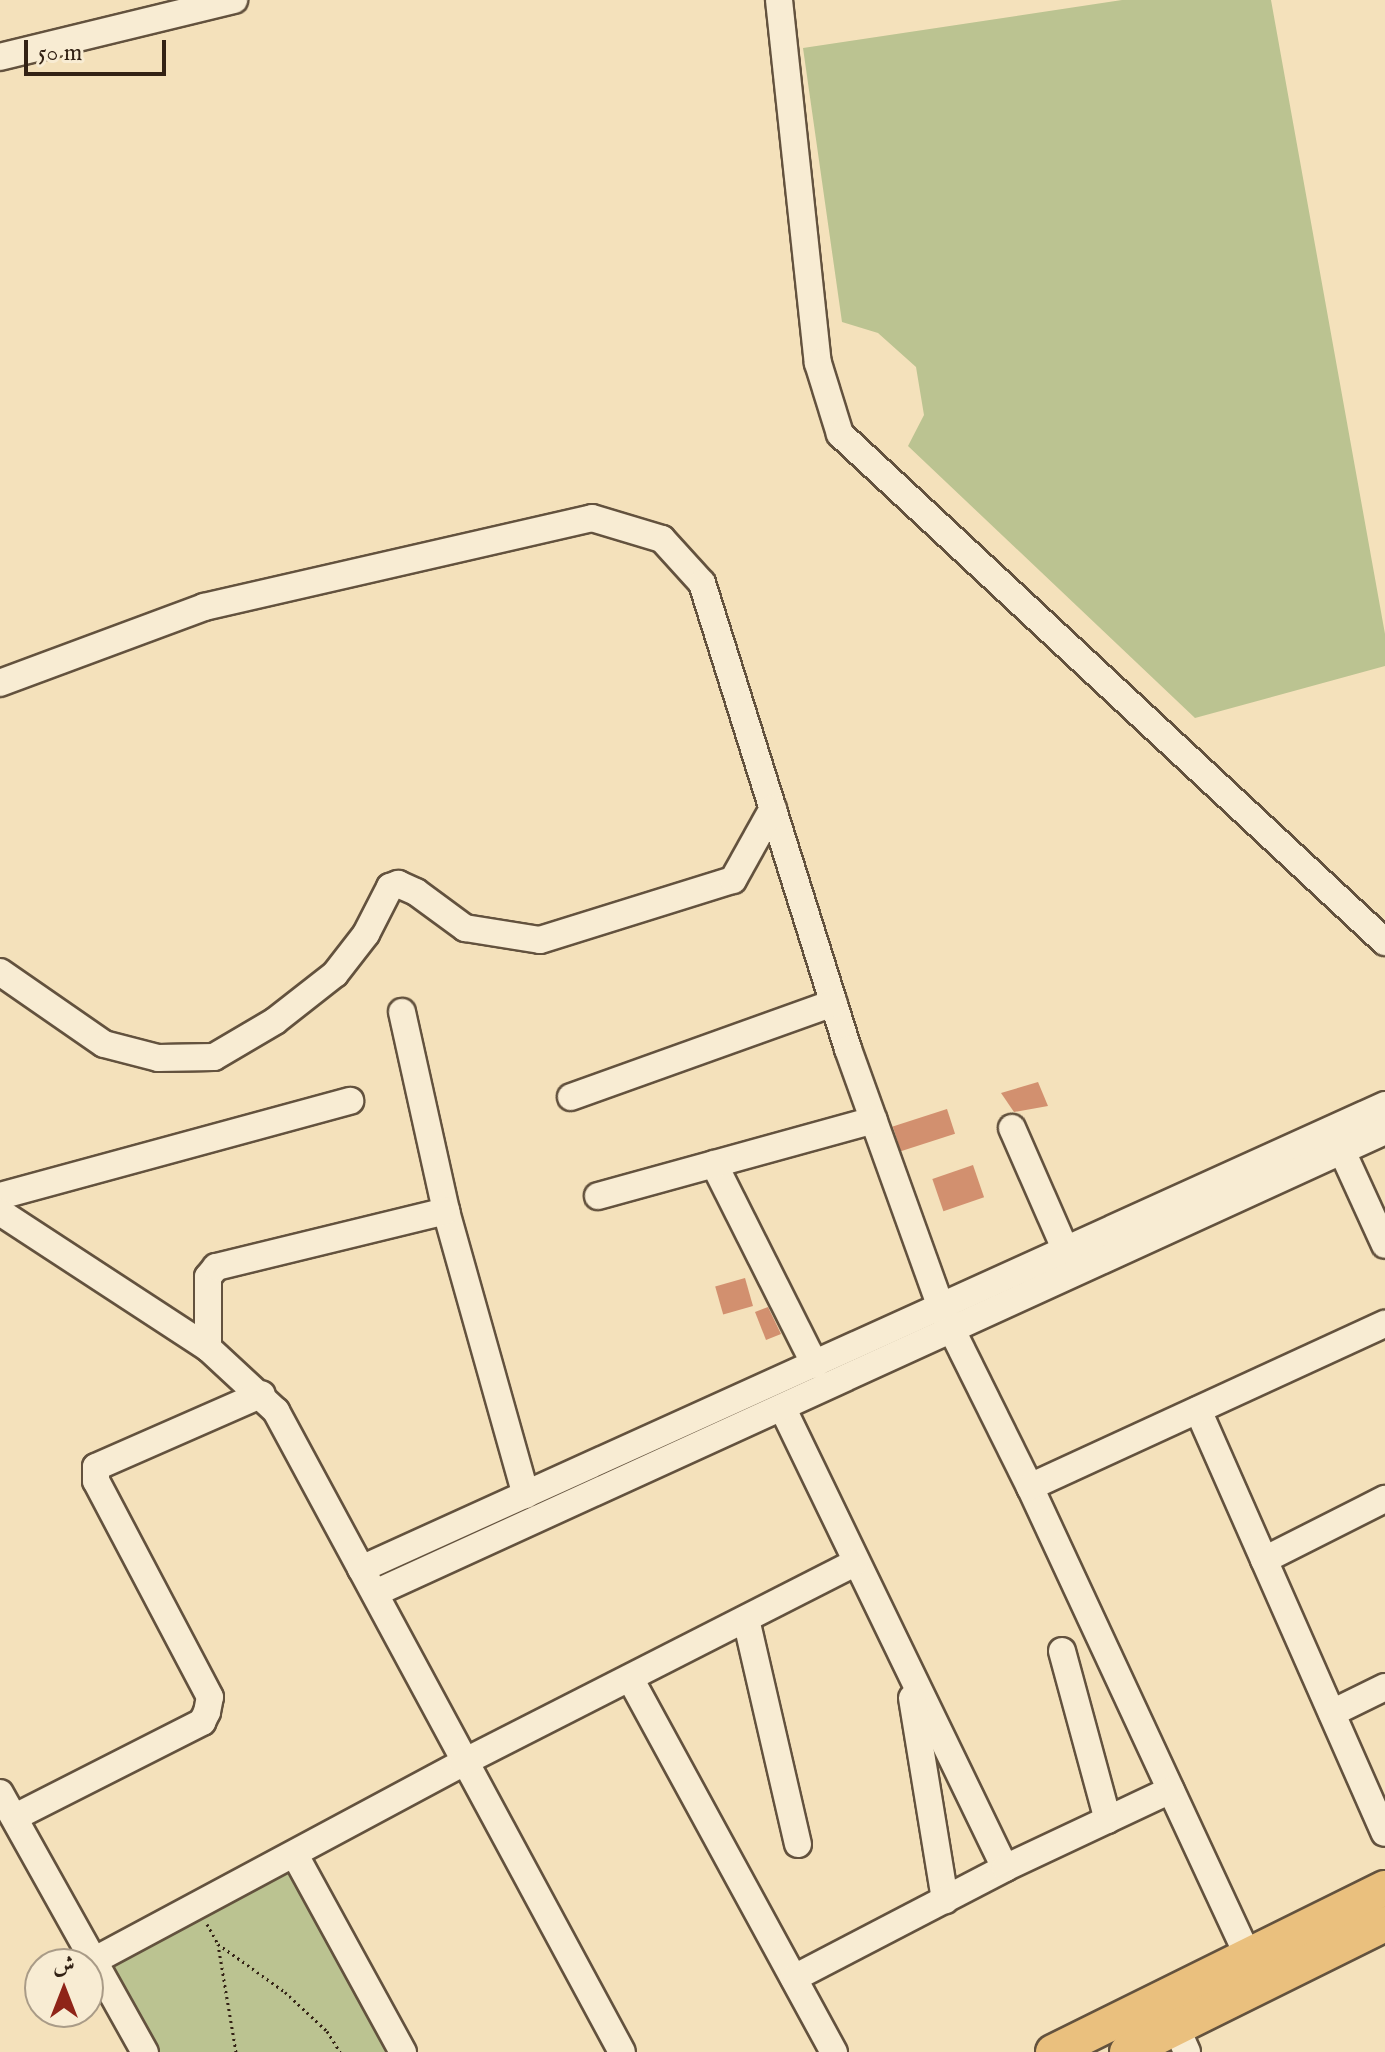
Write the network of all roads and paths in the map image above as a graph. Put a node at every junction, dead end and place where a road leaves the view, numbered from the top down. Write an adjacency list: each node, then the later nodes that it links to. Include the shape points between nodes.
1 (234, 0): 3 (street)
2 (779, 0): 6 (street, via 818,363 840,434)
3 (0, 57)
4 (0, 683): 5 (street, via 204,607 592,518 662,539 702,583)
5 (773, 808): 7 (street, via 733,880 540,940 465,928 416,892 398,884 390,887 366,934 335,974 275,1021 214,1057 158,1058 104,1044); 8 (street)
6 (1385, 942)
7 (0, 972)
8 (834, 1003): 10 (street); 13 (street)
9 (402, 1012): 20 (street)
10 (571, 1097)
11 (350, 1101): 18 (street)
12 (1385, 1105): 23 (street)
13 (874, 1120): 17 (street); 24 (street)
14 (1012, 1128): 23 (street)
15 (1385, 1131): 16 (street)
16 (1342, 1151): 22 (street); 26 (street)
17 (714, 1164): 19 (street); 28 (street)
18 (0, 1196)
19 (598, 1196)
20 (446, 1211): 27 (street, via 216,1267 208,1277); 33 (street)
21 (5, 1220): 27 (street)
22 (1385, 1245)
23 (1066, 1251): 24 (street)
24 (941, 1308): 26 (street); 28 (street)
25 (1385, 1324): 31 (street)
26 (955, 1332): 30 (street); 32 (street)
27 (208, 1348): 29 (street)
28 (815, 1365): 33 (street)
29 (262, 1394): 37 (street); 48 (street, via 96,1467 96,1481 210,1697 202,1722)
30 (783, 1409): 36 (street); 38 (street)
31 (1198, 1410): 32 (street); 35 (street)
32 (1030, 1487): 46 (street)
33 (526, 1495): 37 (street)
34 (1385, 1499): 35 (street)
35 (1264, 1560): 44 (street)
36 (854, 1563): 39 (street); 41 (street)
37 (361, 1569): 38 (street)
38 (375, 1593): 45 (street)
39 (746, 1619): 42 (street); 51 (street)
40 (1062, 1651): 49 (street)
41 (908, 1671): 53 (street); 55 (street)
42 (631, 1680): 45 (street); 65 (street)
43 (1385, 1687): 44 (street)
44 (1332, 1713): 50 (street)
45 (462, 1763): 52 (street); 71 (street)
46 (1171, 1790): 49 (street); 63 (street)
47 (0, 1793): 48 (street)
48 (17, 1816): 61 (street)
49 (1108, 1820): 53 (street)
50 (1385, 1833)
51 (798, 1844)
52 (295, 1855): 62 (street); 70 (street)
53 (1005, 1868): 55 (street)
54 (1385, 1888): 63 (main road)
55 (945, 1900): 65 (street)
56 (220, 1917): 57 (path)
57 (207, 1924): 59 (path); 60 (path)
58 (1385, 1924): 66 (main road)
59 (193, 1931)
60 (218, 1944): 68 (path); 69 (path, via 285,1992 327,2031)
61 (88, 1948)
62 (104, 1955)
63 (1248, 1956): 73 (main road)
64 (104, 1977): 67 (street)
65 (794, 1978): 72 (street)
66 (1182, 2040): 74 (main road)
67 (145, 2052)
68 (236, 2052)
69 (340, 2052)
70 (403, 2052)
71 (622, 2052)
72 (834, 2052)
73 (1053, 2052)
74 (1127, 2052)

